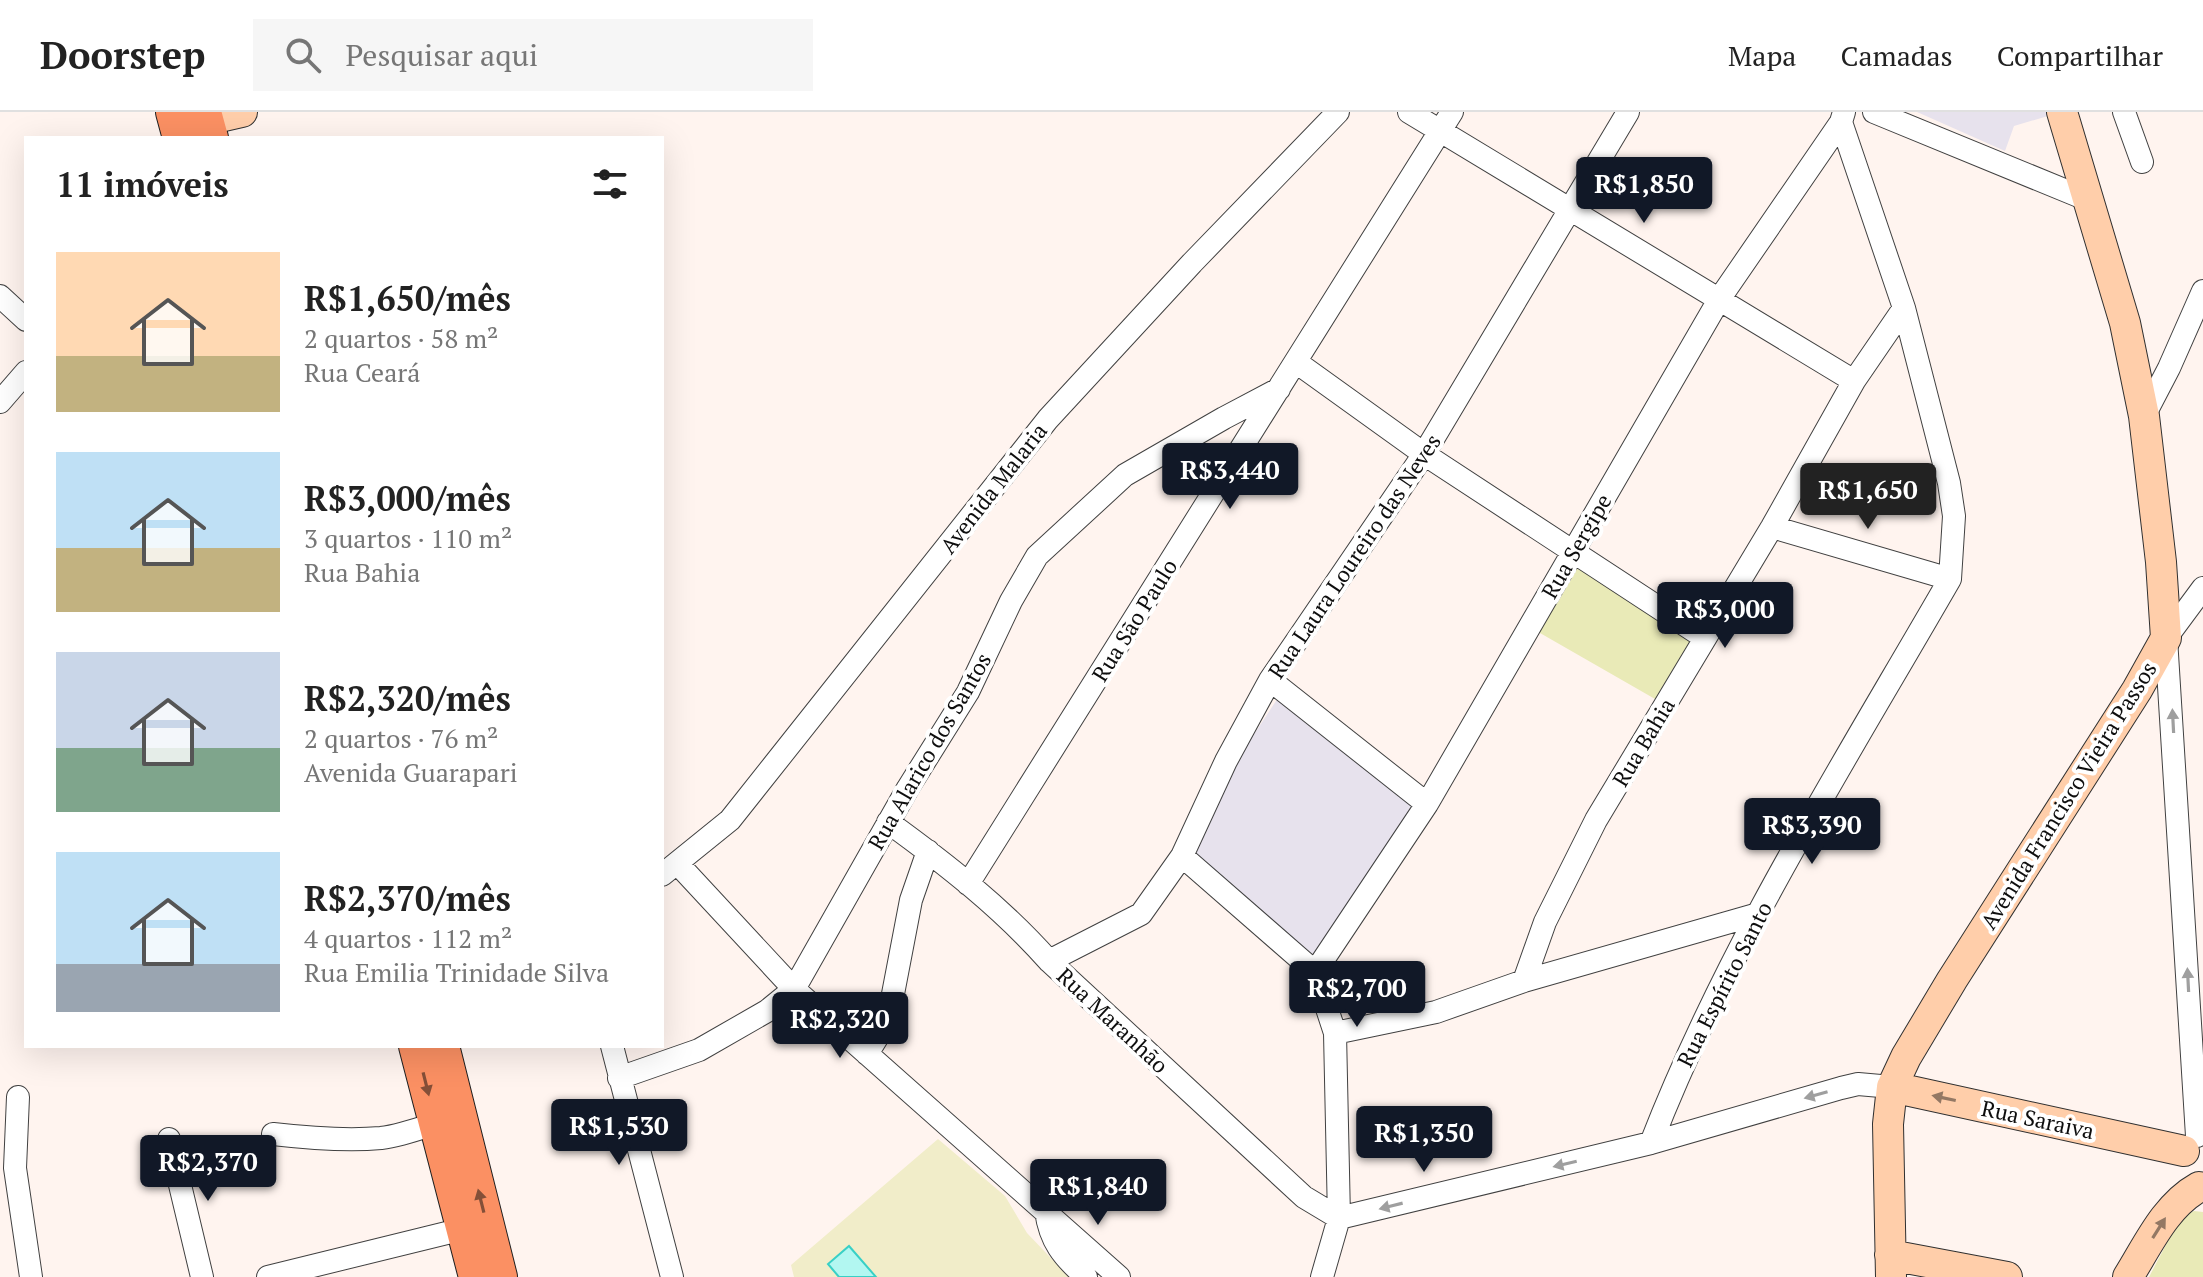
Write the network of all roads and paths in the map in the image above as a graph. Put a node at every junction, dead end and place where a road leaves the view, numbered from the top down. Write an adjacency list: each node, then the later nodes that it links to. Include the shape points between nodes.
1 (242, 112): 11 (main road)
2 (267, 112): 11 (main road)
3 (1338, 112): 39 (street, Avenida Malaria, via 1048,419 730,820)
4 (1409, 112): 12 (street)
5 (1452, 112): 12 (street, Rua São Paulo)
6 (1628, 112): 15 (street, Rua Laura Loureiro das Neves)
7 (1874, 112): 14 (street)
8 (2062, 112): 14 (main road, Avenida Francisco Vieira Passos)
9 (2124, 112): 13 (street)
10 (1842, 117): 18 (street, Rua Sergipe); 19 (street)
11 (195, 126)
12 (1440, 132): 15 (street); 21 (street, Rua São Paulo)
13 (2142, 162)
14 (2086, 199): 26 (main road, Avenida Francisco Vieira Passos, via 2125,323)
15 (1570, 207): 18 (street); 27 (street, Rua Laura Loureiro das Neves)
16 (2203, 291): 26 (street)
17 (0, 296): 20 (street)
18 (1720, 298): 23 (street); 29 (street, Rua Sergipe)
19 (1904, 308): 23 (street, Rua Bahia); 30 (street, via 1949,483 1954,516)
20 (24, 318)
21 (1296, 362): 24 (street, Rua São Paulo); 27 (street)
22 (24, 374): 25 (street)
23 (1854, 381): 28 (street, Rua Bahia)
24 (1279, 389): 36 (street, Rua Alarico dos Santos, via 1125,475 1037,556 968,692); 40 (street, Rua São Paulo)
25 (0, 402)
26 (2144, 416): 33 (main road, Avenida Francisco Vieira Passos)
27 (1424, 454): 29 (street); 34 (street, Rua Laura Loureiro das Neves)
28 (1772, 527): 30 (street); 32 (street, Rua Bahia)
29 (1573, 552): 32 (street); 35 (street, Rua Sergipe)
30 (1950, 579): 41 (street, Rua Espírito Santo)
31 (2203, 588): 33 (street)
32 (1705, 638): 44 (street, Rua Bahia, via 1596,820 1545,922)
33 (2166, 638): 52 (main road, Avenida Francisco Vieira Passos, via 1952,980); 55 (street, one-way to 33)
34 (1270, 680): 35 (street); 38 (street, Rua Laura Loureiro das Neves)
35 (1427, 804): 43 (street, Rua Sergipe)
36 (888, 822): 37 (street, Rua Maranhão); 45 (street, Rua Alarico dos Santos)
37 (928, 851): 40 (street, Rua Maranhão); 50 (street, via 911,900 888,1020)
38 (1182, 856): 42 (street, Rua Laura Loureiro das Neves, via 1141,914); 43 (street)
39 (670, 869): 45 (street)
40 (968, 884): 42 (street, Rua Maranhão, via 1017,925)
41 (1758, 914): 44 (street); 58 (street, Rua Espírito Santo)
42 (1049, 961): 62 (street, Rua Maranhão, via 1304,1197)
43 (1315, 972): 46 (street)
44 (1524, 981): 46 (street, via 1436,1012)
45 (794, 989): 50 (street); 51 (street, Rua Alarico dos Santos, via 699,1050)
46 (1335, 1033): 62 (street)
47 (417, 1048): 54 (main road, one-way to 54)
48 (442, 1048): 54 (main road)
49 (612, 1048): 51 (street)
50 (867, 1054): 61 (street)
51 (619, 1078): 70 (street)
52 (1892, 1087): 55 (main road, Rua Saraiva, one-way to 52); 58 (street, one-way to 58, via 1858,1084); 64 (main road, Avenida Francisco Vieira Passos)
53 (18, 1097): 59 (street)
54 (448, 1120): 56 (street, via 381,1138); 63 (main road); 69 (main road, one-way to 54)
55 (2197, 1127): 60 (main road, via 2183,1168)
56 (273, 1134)
57 (169, 1139): 66 (street)
58 (1651, 1143): 62 (street, one-way to 62)
59 (8, 1170): 65 (street)
60 (2201, 1188): 75 (main road, one-way to 60, via 2170,1209)
61 (1046, 1211): 71 (street, via 1049,1233); 72 (street)
62 (1339, 1218): 73 (street)
63 (463, 1229): 67 (street); 68 (main road)
64 (1891, 1266): 74 (main road)
65 (31, 1277)
66 (202, 1277)
67 (268, 1277)
68 (476, 1277)
69 (500, 1277)
70 (672, 1277)
71 (1086, 1277)
72 (1119, 1277)
73 (1322, 1277)
74 (2007, 1277)
75 (2128, 1277)

